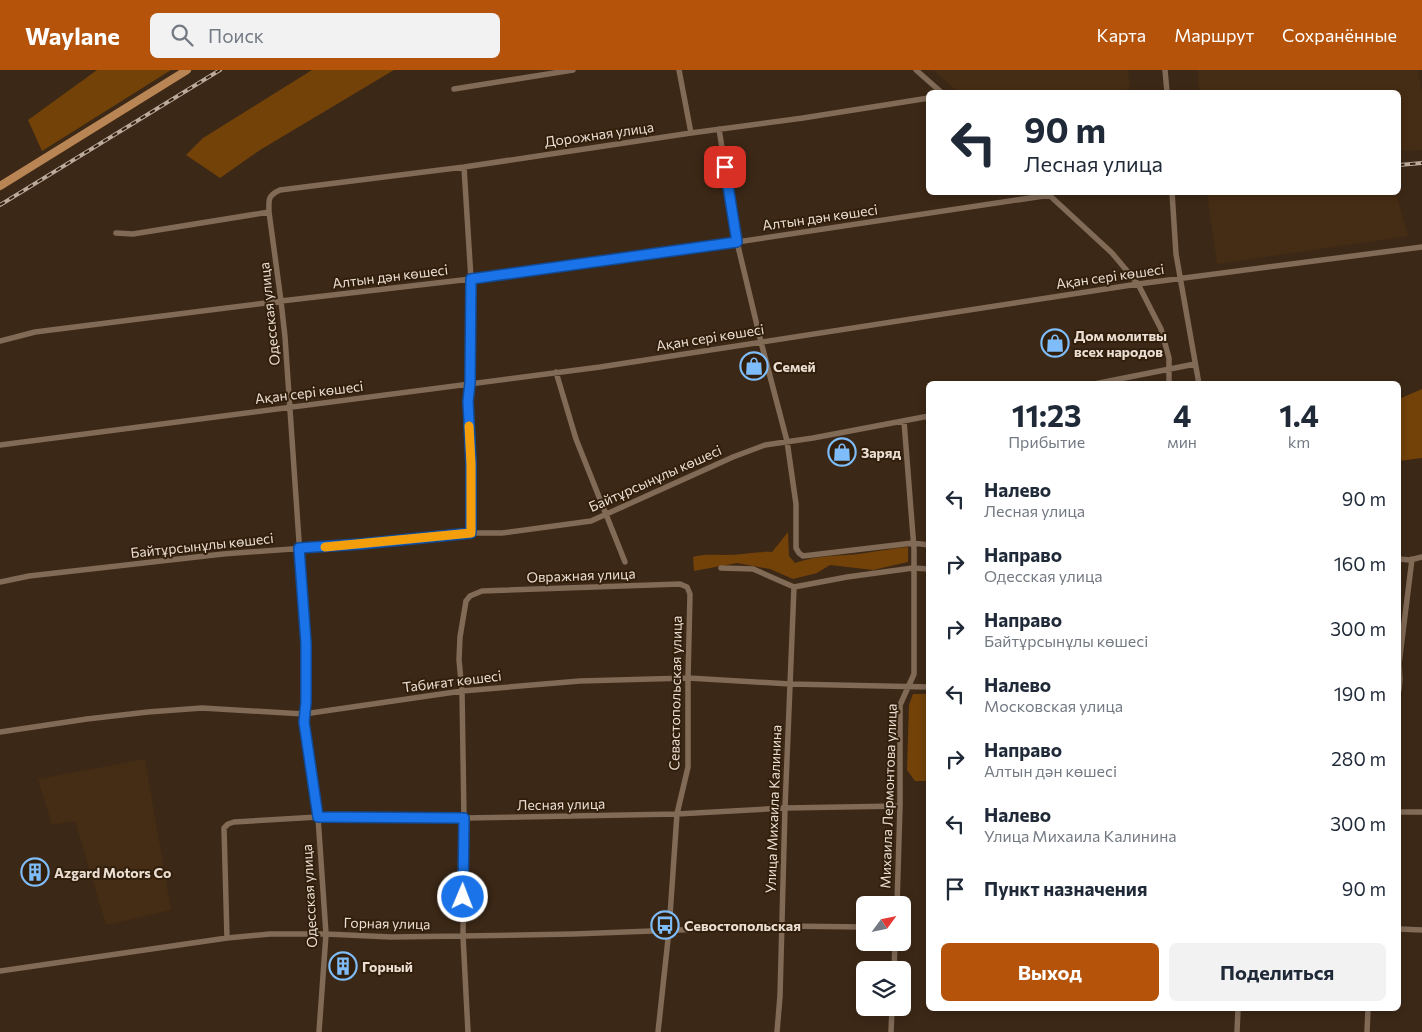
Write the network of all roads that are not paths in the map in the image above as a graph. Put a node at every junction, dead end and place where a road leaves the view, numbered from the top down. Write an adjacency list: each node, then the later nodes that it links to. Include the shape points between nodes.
1 (186, 70): 13 (main road)
2 (573, 70): 6 (street)
3 (679, 70): 11 (street)
4 (916, 70): 7 (street)
5 (1166, 70): 8 (street)
6 (454, 90)
7 (939, 90)
8 (1167, 90)
9 (926, 98): 10 (street, Дорожная улица)
10 (719, 129): 11 (street, Дорожная улица); 20 (street)
11 (692, 133): 12 (street, Дорожная улица)
12 (464, 167): 14 (street, Дорожная улица); 22 (street)
13 (0, 186)
14 (273, 193): 18 (street, Одесская улица, via 269,199)
15 (1042, 195): 20 (street, Алтын дән көшесі)
16 (1049, 195): 24 (street, via 1112,253)
17 (1172, 195): 23 (street)
18 (269, 212): 19 (street, via 133,234); 25 (street, Одесская улица)
19 (116, 233)
20 (737, 242): 22 (street, Алтын дән көшесі); 27 (street)
21 (1422, 247): 23 (street, Ақан сері көшесі)
22 (471, 279): 25 (street, Алтын дән көшесі); 34 (street)
23 (1180, 279): 24 (street, Ақан сері көшесі); 28 (street)
24 (1138, 284): 27 (street, Ақан сері көшесі); 29 (street, via 1162,329)
25 (282, 301): 26 (street, Алтын дән көшесі, via 35,332); 35 (street, Одесская улица)
26 (0, 340)
27 (761, 342): 30 (street, Ақан сері көшесі); 38 (street)
28 (1196, 364): 29 (street); 33 (street)
29 (1169, 369): 31 (street); 32 (street)
30 (556, 372): 34 (street, Ақан сері көшесі); 40 (street, via 576,439)
31 (1109, 381)
32 (1170, 381)
33 (1199, 381)
34 (470, 383): 35 (street, Ақан сері көшесі); 41 (street)
35 (290, 406): 39 (street, Ақан сері көшесі); 44 (street, Одесская улица)
36 (926, 417): 37 (street, Байтұрсынұлы көшесі)
37 (904, 421): 38 (street, Байтұрсынұлы көшесі); 42 (street, Михаила Лермонтова улица)
38 (787, 441): 40 (street, Байтұрсынұлы көшесі, via 733,457); 42 (street, via 799,554)
39 (0, 445)
40 (606, 514): 41 (street, Байтұрсынұлы көшесі, via 592,520 547,527); 48 (street)
41 (471, 533): 44 (street, Байтұрсынұлы көшесі)
42 (913, 542): 43 (street); 50 (street, Михаила Лермонтова улица)
43 (926, 544)
44 (299, 548): 52 (street, Байтұрсынұлы көшесі, via 38,575); 61 (street, Одесская улица, via 306,643)
45 (1422, 557): 47 (street)
46 (1401, 559): 47 (street)
47 (1412, 559): 55 (street)
48 (625, 562)
49 (721, 568): 53 (street, via 753,569)
50 (913, 568): 51 (street); 53 (street); 58 (street, Михаила Лермонтова улица, via 914,674)
51 (926, 569)
52 (0, 582)
53 (794, 587): 57 (street, Улица Михаила Калинина)
54 (690, 594): 56 (street, Севастопольская улица); 60 (street, Овражная улица, via 687,587 680,584 482,591 470,596 466,601 460,637)
55 (1401, 648)
56 (688, 678): 57 (street, Табиғат көшесі); 60 (street, Табиғат көшесі, via 580,681); 67 (street, Севастопольская улица, via 688,767)
57 (790, 684): 58 (street, Табиғат көшесі); 64 (street, Улица Михаила Калинина)
58 (909, 686): 59 (street, Табиғат көшесі); 63 (street, Михаила Лермонтова улица, via 900,704)
59 (926, 687)
60 (462, 691): 61 (street, Табиғат көшесі); 69 (street)
61 (304, 714): 62 (street, Табиғат көшесі, via 202,708 87,719); 68 (street, Одесская улица)
62 (0, 732)
63 (900, 806): 64 (street, Лесная улица); 70 (street, Михаила Лермонтова улица)
64 (785, 808): 67 (street, Лесная улица); 71 (street, Улица Михаила Калинина)
65 (1401, 812): 66 (street)
66 (1422, 812)
67 (677, 814): 69 (street, Лесная улица); 74 (street, Севастопольская улица)
68 (318, 817): 69 (street, Лесная улица); 76 (street, Одесская улица); 78 (street, Лесная улица, via 234,822 224,828)
69 (464, 818): 77 (street)
70 (897, 896)
71 (782, 926): 72 (street, Горная улица); 74 (street, Горная улица); 86 (street, Улица Михаила Калинина)
72 (856, 927)
73 (1401, 928): 75 (street)
74 (669, 930): 77 (street, Горная улица); 85 (street, Севастопольская улица)
75 (1422, 930)
76 (326, 934): 77 (street, Горная улица); 78 (street, Горная улица); 83 (street, Одесская улица)
77 (463, 936): 84 (street)
78 (227, 938): 79 (street, Горная улица)
79 (0, 971)
80 (1238, 1011): 88 (street)
81 (1368, 1011): 89 (street)
82 (892, 1016): 87 (street)
83 (318, 1032)
84 (468, 1032)
85 (658, 1032)
86 (777, 1032)
87 (891, 1032)
88 (1237, 1032)
89 (1367, 1032)

